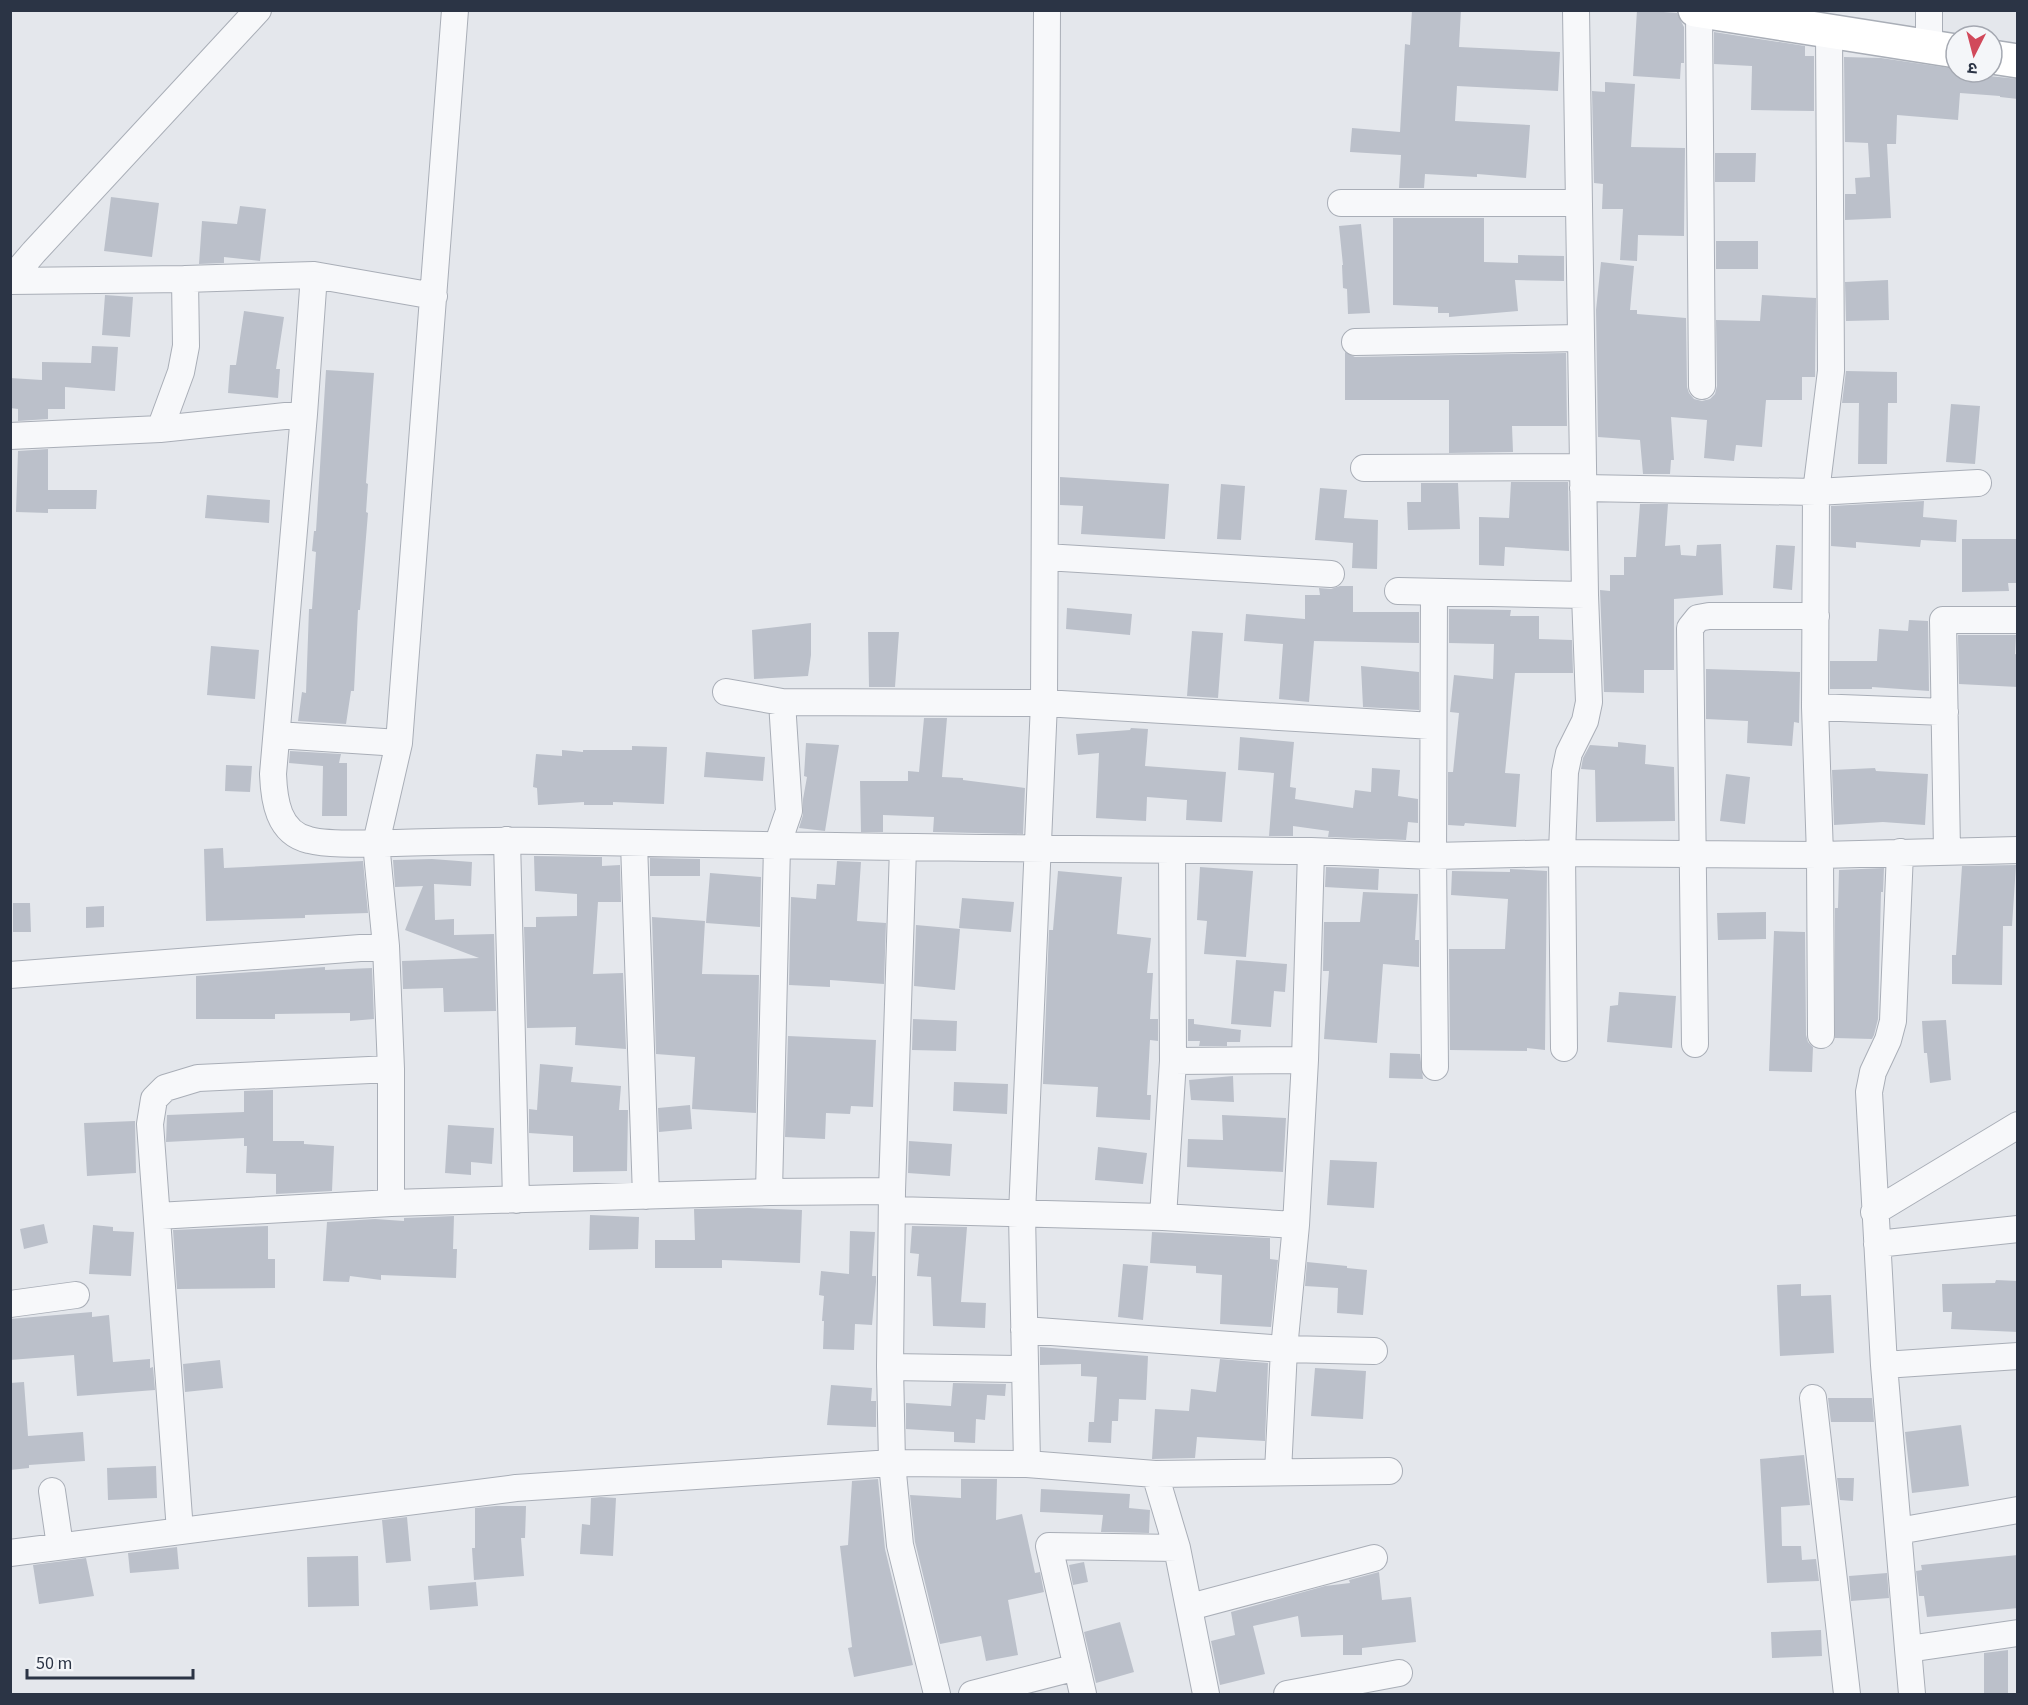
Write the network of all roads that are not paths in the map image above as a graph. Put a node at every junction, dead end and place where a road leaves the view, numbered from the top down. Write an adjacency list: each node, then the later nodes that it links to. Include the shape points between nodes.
1 (258, 10): 13 (street)
2 (455, 10): 14 (street)
3 (1047, 10): 25 (street)
4 (1576, 10): 10 (street)
5 (1929, 10): 8 (street)
6 (1697, 11): 7 (street); 17 (street)
7 (1829, 31): 8 (street); 24 (street, via 1831,371)
8 (1943, 49)
9 (1341, 203): 10 (street)
10 (1579, 203): 15 (street)
11 (314, 275): 12 (street); 14 (street); 18 (street)
12 (185, 279): 13 (street); 19 (street, via 186,346 181,372)
13 (10, 280)
14 (434, 296): 39 (street)
15 (1581, 338): 16 (street); 22 (street)
16 (1355, 342)
17 (1702, 386)
18 (304, 414): 19 (street); 38 (street)
19 (160, 429): 20 (street)
20 (10, 436)
21 (1364, 468): 22 (street)
22 (1583, 477): 24 (street); 29 (street)
23 (1978, 483): 24 (street)
24 (1816, 492): 30 (street)
25 (1045, 557): 26 (street); 34 (street)
26 (1331, 574)
27 (1398, 591): 28 (street)
28 (1434, 593): 29 (street); 37 (street)
29 (1585, 596): 51 (street, via 1589,702 1567,761)
30 (1816, 616): 35 (street); 52 (street, via 1709,616 1693,622 1689,635)
31 (2018, 620): 36 (street, via 1943,620)
32 (726, 692): 33 (street)
33 (782, 702): 34 (street); 43 (street, via 789,811)
34 (1044, 703): 37 (street); 45 (street)
35 (1815, 707): 36 (street); 53 (street)
36 (1945, 712): 50 (street)
37 (1433, 726): 54 (street)
38 (277, 735): 39 (street); 41 (street, via 274,800 292,831 307,840)
39 (399, 743): 41 (street)
40 (507, 840): 41 (street); 42 (street); 67 (street)
41 (375, 843): 55 (street)
42 (634, 843): 43 (street); 66 (street)
43 (777, 846): 44 (street); 65 (street)
44 (903, 848): 45 (street); 68 (street)
45 (1037, 849): 46 (street); 71 (street)
46 (1172, 850): 48 (street); 61 (street)
47 (2018, 850): 50 (street)
48 (1311, 851): 54 (street); 60 (street)
49 (1900, 852): 50 (street); 53 (street); 70 (street, via 1893,1021 1869,1092)
50 (1947, 852)
51 (1562, 853): 52 (street); 54 (street); 59 (street)
52 (1692, 853): 53 (street); 58 (street)
53 (1820, 855): 57 (street)
54 (1433, 856): 62 (street)
55 (386, 946): 56 (street); 63 (street)
56 (10, 975)
57 (1821, 1035)
58 (1695, 1044)
59 (1564, 1048)
60 (1305, 1060): 61 (street); 74 (street)
61 (1173, 1061): 73 (street)
62 (1435, 1067)
63 (391, 1069): 69 (street); 72 (street, via 198,1078 165,1088 154,1099 150,1124)
64 (2018, 1125): 70 (street)
65 (769, 1192): 66 (street); 68 (street)
66 (646, 1196): 67 (street)
67 (516, 1200): 69 (street)
68 (892, 1200): 71 (street); 84 (street)
69 (391, 1203): 72 (street)
70 (1874, 1212): 76 (street)
71 (1022, 1214): 73 (street); 79 (street)
72 (157, 1216): 94 (street)
73 (1163, 1216): 74 (street)
74 (1296, 1225): 80 (street)
75 (2018, 1229): 76 (street)
76 (1877, 1244): 83 (street)
77 (76, 1295): 78 (street)
78 (10, 1304)
79 (1024, 1330): 80 (street); 85 (street)
80 (1284, 1349): 81 (street); 90 (street)
81 (1374, 1351)
82 (2017, 1362): 83 (street)
83 (1884, 1365): 95 (street)
84 (890, 1367): 85 (street); 87 (street)
85 (1025, 1370): 88 (street)
86 (1813, 1398): 110 (street)
87 (892, 1463): 88 (street); 94 (street, via 516,1488); 105 (street, via 900,1545)
88 (1027, 1464): 91 (street)
89 (1389, 1471): 90 (street)
90 (1278, 1472): 91 (street)
91 (1155, 1474): 97 (street)
92 (52, 1491): 96 (street)
93 (2018, 1510): 95 (street)
94 (180, 1531): 96 (street)
95 (1898, 1531): 102 (street)
96 (60, 1546): 98 (street)
97 (1177, 1548): 100 (street); 103 (street, via 1049,1546)
98 (10, 1553)
99 (1374, 1558): 100 (street)
100 (1190, 1607): 108 (street)
101 (2018, 1633): 102 (street)
102 (1908, 1649): 111 (street)
103 (1077, 1667): 106 (street); 107 (street)
104 (1399, 1673): 109 (street)
105 (937, 1695)
106 (972, 1695)
107 (1083, 1695)
108 (1206, 1695)
109 (1287, 1695)
110 (1847, 1695)
111 (1912, 1695)

